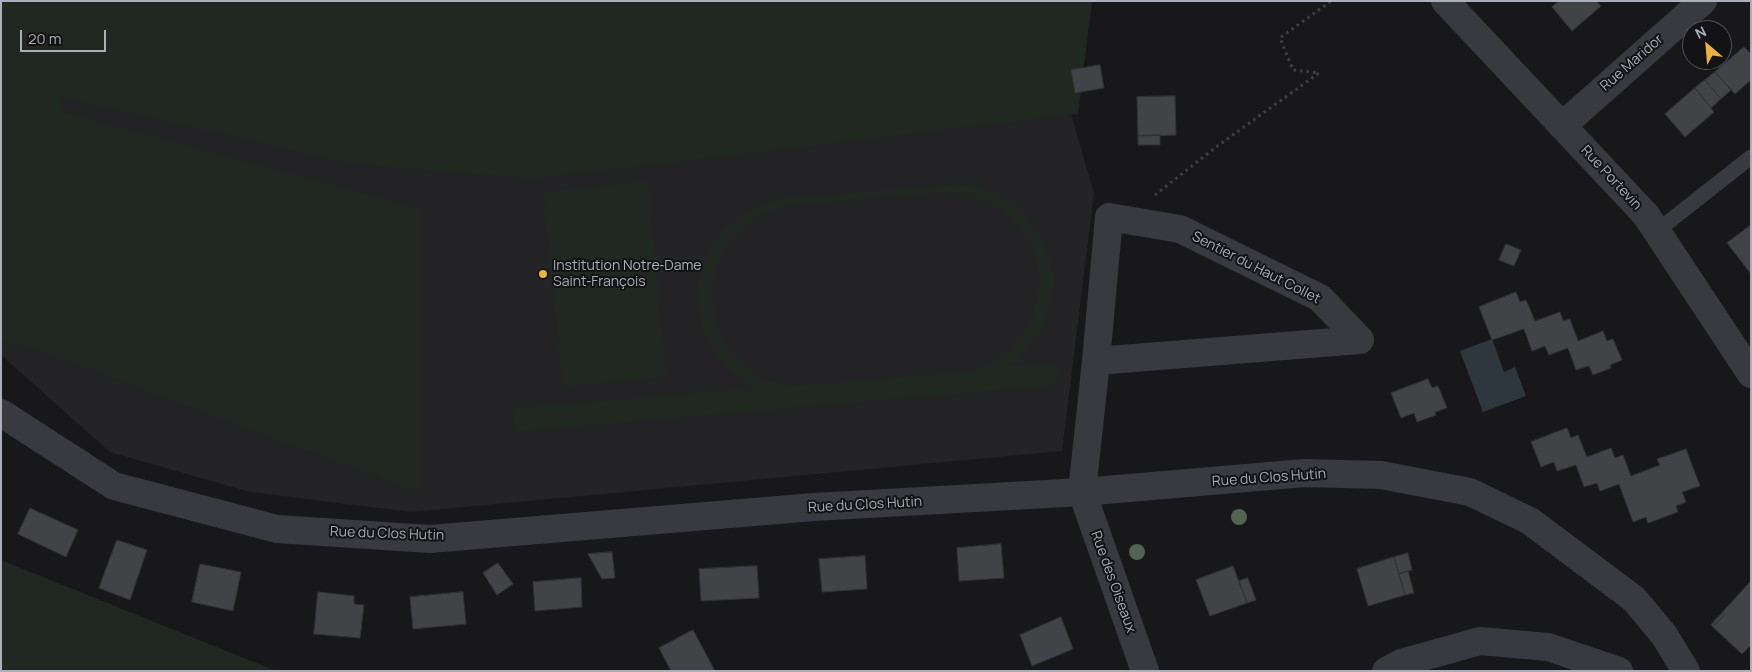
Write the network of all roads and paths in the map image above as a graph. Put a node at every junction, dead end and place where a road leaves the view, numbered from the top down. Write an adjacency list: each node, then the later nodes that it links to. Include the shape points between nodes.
1 (1331, 1): 6 (path, via 1280,38 1293,70 1319,73 1216,146)
2 (1445, 1): 4 (street, Rue Portevin)
3 (1703, 1): 4 (street, Rue Maridor)
4 (1562, 126): 7 (street, Rue Portevin, via 1646,215)
5 (1751, 157): 7 (lane)
6 (1125, 219): 8 (street, via 1110,217); 8 (street, Sentier du Haut Collet, via 1180,229 1320,298 1360,340)
7 (1657, 231): 9 (street, Rue Portevin)
8 (1096, 361): 11 (street)
9 (1751, 374)
10 (1, 412): 11 (street, Rue du Clos Hutin, via 114,486 277,528 430,539 814,507)
11 (1082, 492): 12 (street, Rue des Oiseaux); 15 (street, Rue du Clos Hutin, via 1305,473 1381,475 1470,492 1530,521 1634,599 1664,635)
12 (1145, 671)
13 (1386, 671): 14 (street, via 1400,663 1480,642 1548,647)
14 (1618, 671)
15 (1686, 671)

